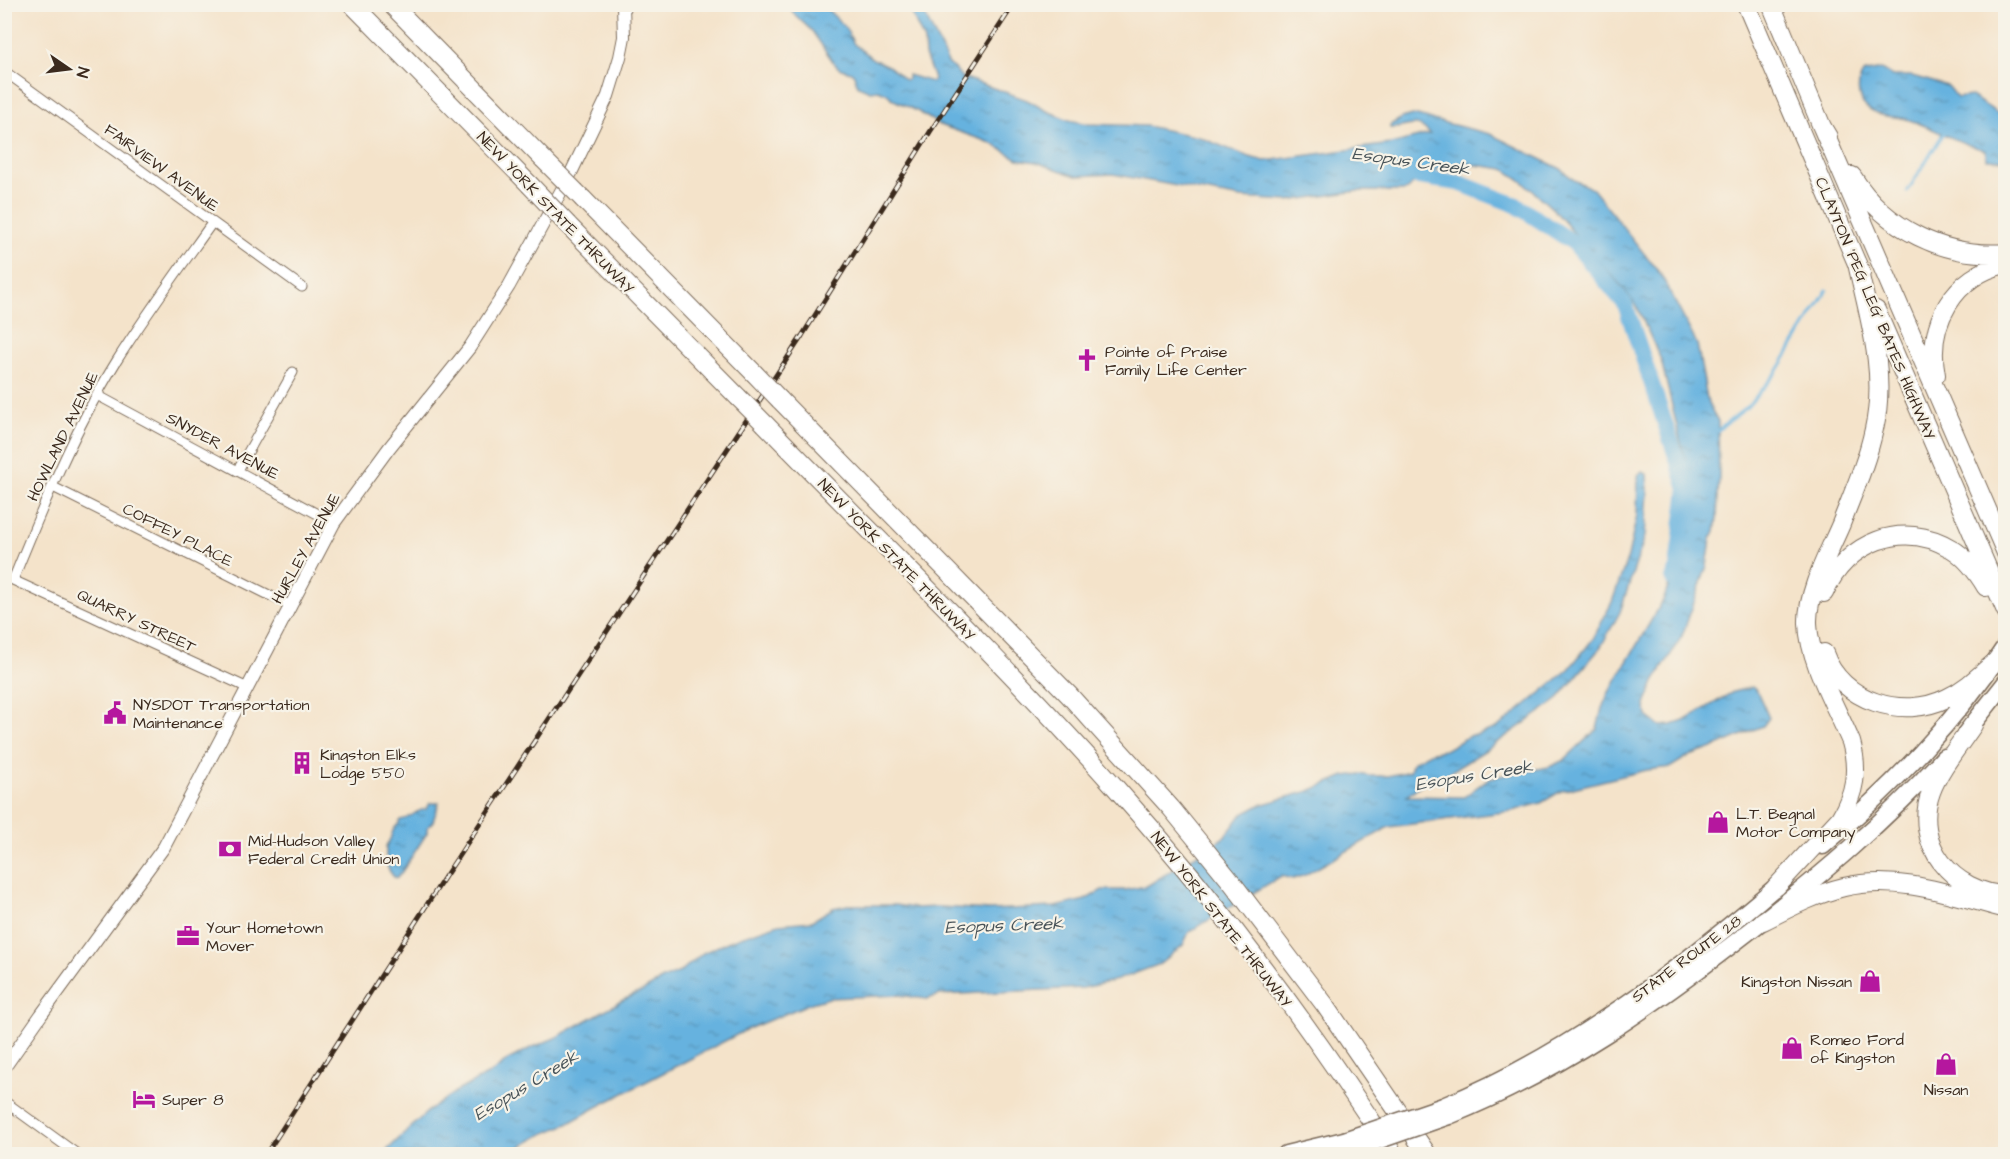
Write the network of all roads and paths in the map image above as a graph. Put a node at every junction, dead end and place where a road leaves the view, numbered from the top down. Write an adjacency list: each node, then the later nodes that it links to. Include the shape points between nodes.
1 (352, 4): 39 (highway, NEW YORK STATE THRUWAY, bridge, via 1048,714 1150,826 1302,1021)
2 (391, 4): 40 (highway, NEW YORK STATE THRUWAY, bridge, via 1069,694 1171,808 1266,926)
3 (623, 4): 18 (street, HURLEY AVENUE, via 624,37 608,96 530,249 470,347 388,448)
4 (1746, 4): 10 (highway, CLAYTON 'PEG LEG' BATES HIGHWAY)
5 (1771, 4): 7 (highway)
6 (4, 71): 8 (street, FAIRVIEW AVENUE)
7 (1822, 127): 9 (highway, via 1860,189 1898,225 1948,248 1975,253); 15 (highway, CLAYTON 'PEG LEG' BATES HIGHWAY)
8 (212, 223): 12 (street, FAIRVIEW AVENUE); 14 (street, HOWLAND AVENUE)
9 (2006, 252)
10 (1857, 263): 22 (highway, CLAYTON 'PEG LEG' BATES HIGHWAY); 28 (highway, via 1877,356 1877,413 1864,464 1814,592 1808,619 1812,648 1852,748 1855,780 1840,818)
11 (2006, 264): 15 (highway, via 1980,273 1959,289 1938,324 1934,364)
12 (302, 287)
13 (293, 372): 16 (street)
14 (97, 394): 16 (street, SNYDER AVENUE); 17 (street, HOWLAND AVENUE)
15 (1956, 437): 19 (highway, CLAYTON 'PEG LEG' BATES HIGHWAY)
16 (238, 470): 18 (street, SNYDER AVENUE)
17 (53, 487): 20 (street, HOWLAND AVENUE); 21 (street, COFFEY PLACE)
18 (334, 523): 21 (street, HURLEY AVENUE)
19 (2006, 553)
20 (9, 578): 26 (street, QUARRY STREET)
21 (291, 606): 26 (street, HURLEY AVENUE)
22 (2006, 613): 24 (highway, via 1962,556 1928,539 1902,536 1876,541 1853,554 1835,572 1820,607 1819,632 1833,671 1855,692 1881,705 1913,707 1946,699)
23 (2006, 645): 24 (highway, STATE ROUTE 28)
24 (1995, 662): 28 (highway, STATE ROUTE 28, via 1958,711 1897,777)
25 (2005, 683): 27 (highway, STATE ROUTE 28)
26 (248, 688): 32 (street, HURLEY AVENUE, via 164,848)
27 (1973, 725): 29 (highway, via 1931,794 1929,831 1937,856 1954,877 1974,889); 31 (highway, STATE ROUTE 28, via 1888,815)
28 (1776, 886): 34 (highway, STATE ROUTE 28, via 1677,967 1592,1027)
29 (2006, 895)
30 (2006, 909): 31 (highway, via 1914,886 1879,882 1833,890)
31 (1763, 921): 34 (highway, STATE ROUTE 28, via 1601,1038 1522,1084)
32 (4, 1068)
33 (4, 1101): 36 (street)
34 (1446, 1112): 35 (highway, STATE ROUTE 28, bridge)
35 (1348, 1145): 37 (highway, STATE ROUTE 28); 38 (highway, STATE ROUTE 28)
36 (77, 1155)
37 (1286, 1155)
38 (1334, 1155)
39 (1393, 1155)
40 (1427, 1155)

